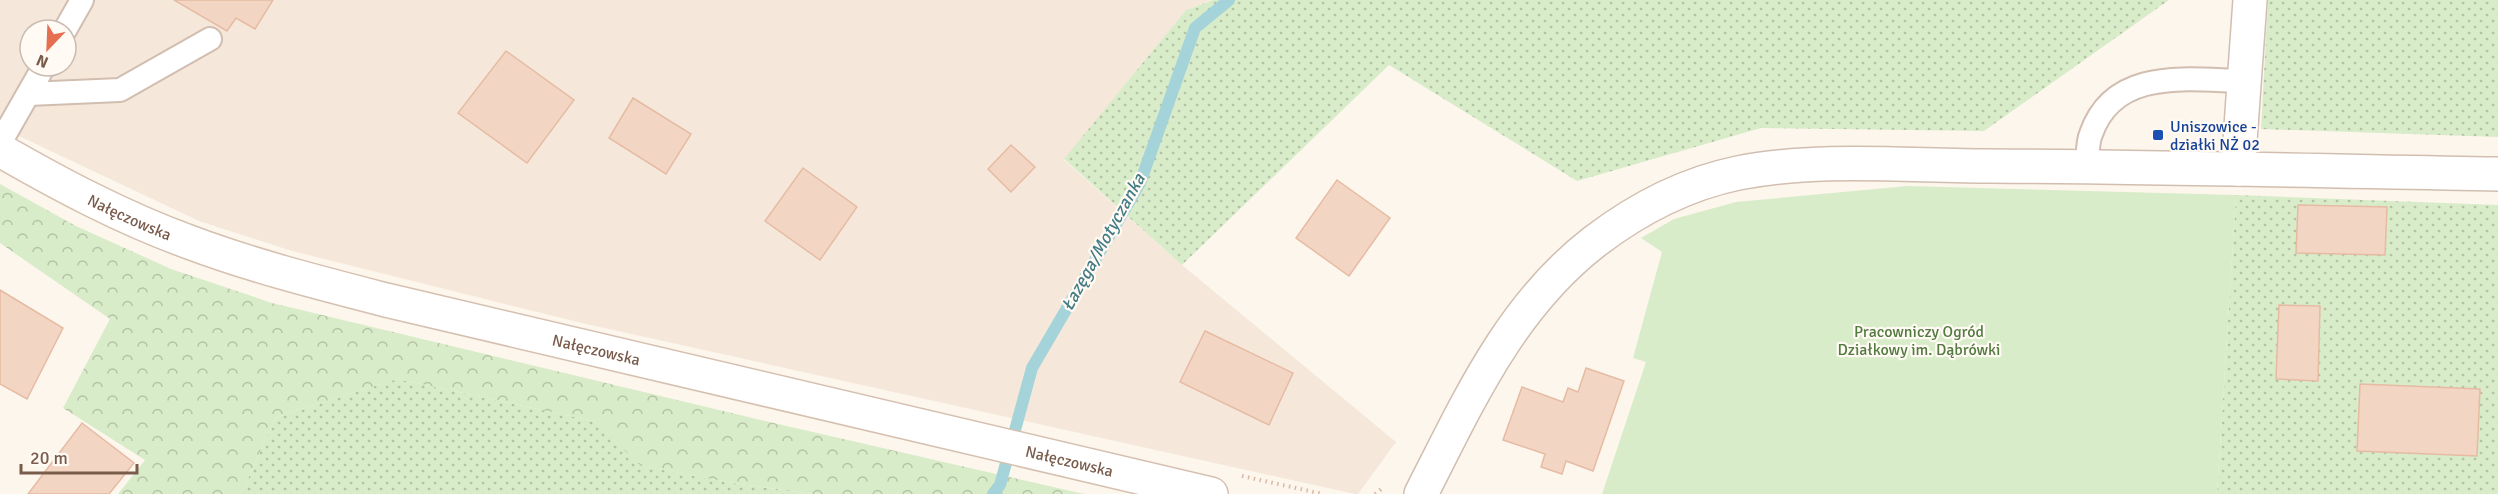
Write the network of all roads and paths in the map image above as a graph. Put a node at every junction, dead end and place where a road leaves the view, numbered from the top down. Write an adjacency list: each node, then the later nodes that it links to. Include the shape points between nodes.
1 (82, 0): 3 (lane)
2 (2250, 0): 6 (street)
3 (72, 18)
4 (210, 39): 7 (lane, via 120,90)
5 (37, 78): 7 (lane)
6 (2243, 81): 10 (lane, via 2164,79 2124,92 2105,109 2090,135); 11 (street)
7 (28, 94): 8 (lane)
8 (0, 143)
9 (0, 150): 13 (street, Nałęczowska, via 113,210 188,242 258,265 386,300)
10 (2087, 166): 11 (street); 14 (street, via 1796,167 1737,174 1665,197 1620,223 1576,256 1521,317 1486,367)
11 (2238, 169): 12 (street)
12 (2498, 174)
13 (1211, 494)
14 (1421, 494)

